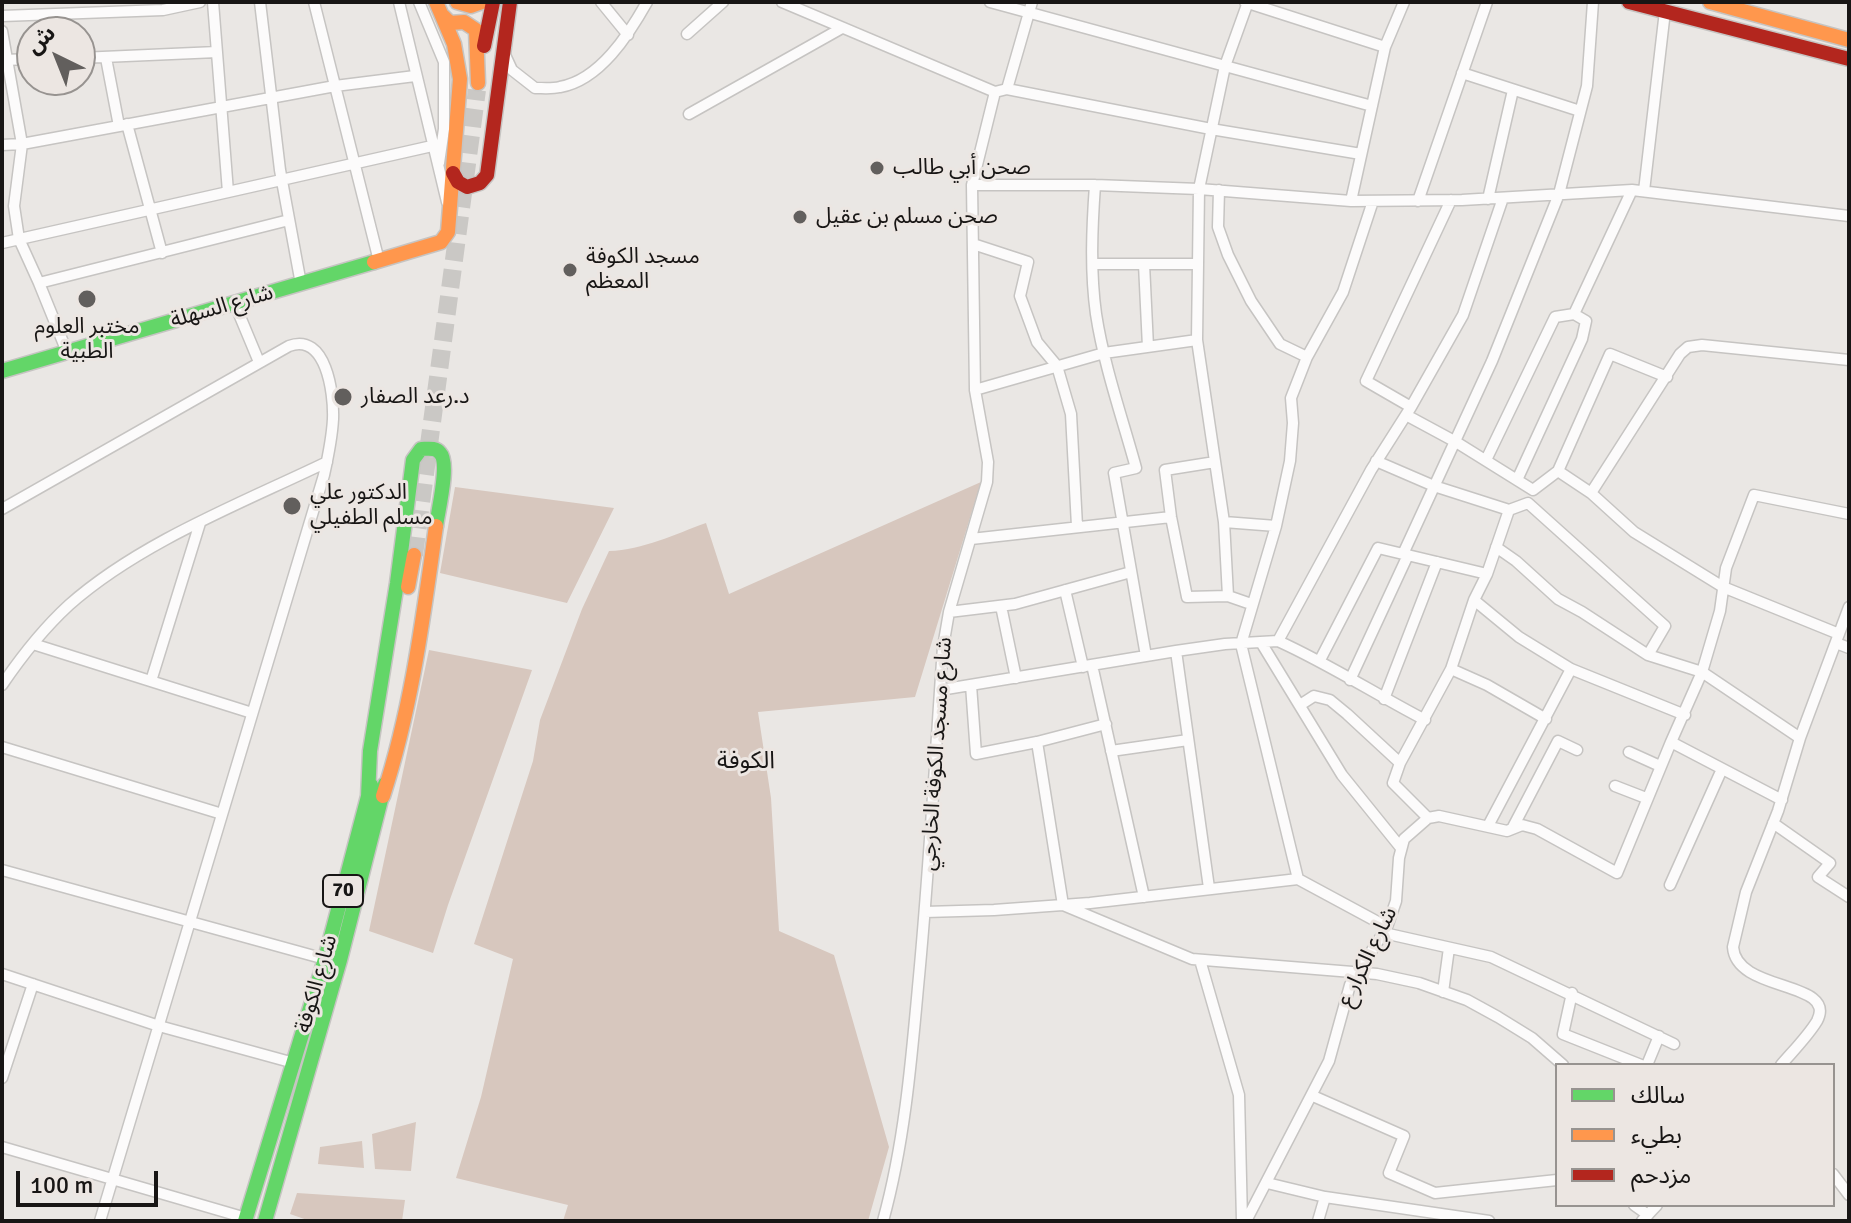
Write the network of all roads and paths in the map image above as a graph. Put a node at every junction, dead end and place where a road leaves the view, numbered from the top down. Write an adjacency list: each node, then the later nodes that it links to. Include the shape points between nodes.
1 (200, 2): 25 (street, via 163,10)
2 (213, 2): 34 (street)
3 (260, 2): 47 (street)
4 (314, 2): 42 (street)
5 (399, 2): 41 (street)
6 (419, 2): 59 (street, via 444,62)
7 (436, 2): 26 (main road)
8 (457, 2): 9 (main road)
9 (482, 2)
10 (493, 2): 43 (main road)
11 (508, 2): 33 (main road); 43 (main road)
12 (601, 2): 30 (street)
13 (647, 2): 30 (street)
14 (723, 2): 29 (street)
15 (782, 2): 27 (street)
16 (990, 2): 23 (street)
17 (1247, 2): 32 (street); 39 (street)
18 (1404, 2): 32 (street)
19 (1487, 2): 40 (street)
20 (1593, 2): 50 (street)
21 (1629, 2): 24 (main road)
22 (1710, 2): 31 (main road)
23 (1030, 8): 39 (street); 44 (street)
24 (1665, 11): 37 (main road); 66 (street)
25 (2, 16)
26 (443, 16): 43 (main road, via 476,30); 59 (main road, via 460,79)
27 (842, 28): 46 (street); 51 (street)
28 (2, 31): 38 (street)
29 (687, 34)
30 (628, 35): 33 (street, via 581,80 561,87 535,88 522,81)
31 (1849, 40)
32 (1385, 47): 49 (street)
33 (502, 48): 59 (main road, via 487,175 467,187)
34 (217, 52): 36 (street); 48 (street)
35 (96, 58): 36 (street)
36 (106, 58): 52 (street)
37 (1849, 59)
38 (5, 60): 54 (street)
39 (1225, 66): 49 (street); 53 (street)
40 (1462, 73): 45 (street); 74 (street)
41 (415, 76): 42 (street); 56 (street)
42 (335, 86): 47 (street); 58 (street)
43 (481, 88)
44 (1007, 89): 46 (street); 53 (street)
45 (1513, 90): 50 (street); 70 (street)
46 (995, 92): 61 (street, شارع مسجد الكوفة الخارجي)
47 (271, 98): 48 (street); 60 (street)
48 (222, 106): 52 (street); 67 (street)
49 (1372, 106): 57 (street)
50 (1580, 111): 68 (street)
51 (689, 114)
52 (123, 125): 54 (street); 75 (street)
53 (1211, 129): 57 (street); 63 (street)
54 (22, 144): 55 (street); 78 (street, via 14,206)
55 (2, 145)
56 (432, 146): 58 (street); 59 (street)
57 (1361, 154): 72 (street)
58 (354, 163): 60 (street); 82 (street)
59 (446, 171): 82 (main road, شارع السهلة, via 448,232 441,242)
60 (282, 180): 67 (street); 77 (street)
61 (972, 185): 62 (street); 80 (street, شارع مسجد الكوفة الخارجي)
62 (1095, 185): 63 (street); 83 (street)
63 (1199, 189): 64 (street); 85 (street)
64 (1219, 190): 72 (street); 94 (street, via 1218,227 1251,301 1280,344)
65 (1632, 190): 66 (street); 68 (street); 89 (street)
66 (1644, 191): 76 (street)
67 (228, 192): 75 (street)
68 (1559, 194): 69 (street); 102 (street)
69 (1503, 198): 70 (street); 101 (street, via 1463,315)
70 (1488, 199): 71 (street)
71 (1451, 200): 74 (street); 101 (street, via 1366,381)
72 (1351, 201): 73 (street)
73 (1373, 201): 74 (street); 94 (street, via 1343,292)
74 (1418, 201)
75 (150, 210): 78 (street); 81 (street)
76 (1849, 216)
77 (289, 220): 81 (street); 87 (street)
78 (19, 239): 79 (street); 86 (street)
79 (2, 243)
80 (973, 244): 97 (street, via 1028,262 1020,296 1037,342); 100 (street, شارع مسجد الكوفة الخارجي)
81 (162, 253): 86 (street)
82 (379, 261): 87 (main road, شارع السهلة)
83 (1093, 264): 84 (street); 93 (street)
84 (1144, 264): 85 (street); 91 (street)
85 (1198, 264): 90 (street)
86 (39, 283): 92 (street)
87 (301, 284): 88 (main road, شارع السهلة)
88 (234, 302): 92 (main road, شارع السهلة); 96 (street)
89 (1574, 314): 103 (street, via 1555,317); 108 (street, via 1586,321 1582,339)
90 (1197, 340): 91 (street); 106 (street)
91 (1148, 347): 93 (street)
92 (67, 352): 98 (main road, شارع السهلة)
93 (1104, 353): 97 (street); 117 (street, via 1136,468 1114,473)
94 (1307, 357): 121 (street, via 1291,398 1290,461)
95 (1849, 360): 99 (street, via 1702,345 1680,354)
96 (259, 362): 105 (street, via 298,343 319,354 332,395); 113 (street)
97 (1057, 366): 100 (street); 120 (street, via 1071,414)
98 (2, 371)
99 (1667, 377): 107 (street, via 1610,354); 111 (street)
100 (975, 390): 122 (street, شارع مسجد الكوفة الخارجي, via 988,462)
101 (1408, 411): 102 (street); 104 (street)
102 (1456, 442): 103 (street); 109 (street)
103 (1486, 460): 108 (street)
104 (1376, 461): 109 (street); 138 (street)
105 (327, 462): 119 (street); 159 (street)
106 (1215, 462): 116 (street, via 1165,470); 118 (street)
107 (1558, 471): 110 (street); 111 (street)
108 (1517, 480): 110 (street)
109 (1434, 486): 114 (street); 125 (street)
110 (1533, 490): 112 (street)
111 (1591, 493): 129 (street, via 1634,532)
112 (1528, 503): 114 (street); 144 (street, via 1665,626)
113 (2, 509)
114 (1509, 510): 123 (street)
115 (1849, 514): 129 (street, via 1754,495)
116 (1171, 517): 117 (street); 131 (street, via 1187,597)
117 (1122, 521): 120 (street); 127 (street)
118 (1224, 522): 121 (street); 131 (street)
119 (200, 523): 139 (street, via 118,569 69,605); 153 (street)
120 (1077, 526): 122 (street)
121 (1276, 526): 133 (street)
122 (971, 539): 136 (street, شارع مسجد الكوفة الخارجي)
123 (1496, 547): 128 (street); 144 (street, via 1558,599)
124 (419, 554): 176 (main road, شارع الكوفة / 70)
125 (1405, 554): 126 (street); 146 (street, via 1378,548); 152 (street)
126 (1437, 562): 128 (street); 157 (street)
127 (1131, 572): 130 (street); 145 (street)
128 (1487, 574): 132 (street)
129 (1723, 587): 137 (street); 150 (street)
130 (1065, 590): 134 (street); 147 (street)
131 (1228, 596): 133 (street)
132 (1474, 600): 148 (street); 149 (street, via 1519,637)
133 (1251, 604): 140 (street)
134 (1001, 606): 136 (street); 151 (street)
135 (1849, 607): 137 (street)
136 (949, 612): 156 (street, شارع مسجد الكوفة الخارجي)
137 (1838, 639): 142 (street); 164 (street)
138 (1278, 641): 141 (street); 146 (street)
139 (33, 644): 153 (street); 154 (street)
140 (1241, 644): 141 (street); 143 (street); 186 (street)
141 (1262, 644): 158 (street)
142 (1849, 648)
143 (1176, 651): 145 (street); 165 (street)
144 (1648, 655): 150 (street)
145 (1146, 656): 147 (street)
146 (1320, 660): 152 (street)
147 (1088, 666): 151 (street); 163 (street)
148 (1451, 669): 161 (street); 162 (street)
149 (1571, 669): 160 (street); 161 (street)
150 (1702, 672): 160 (street); 164 (street)
151 (1016, 678): 155 (street)
152 (1350, 680): 157 (street)
153 (151, 681): 159 (street)
154 (2, 684)
155 (971, 685): 156 (street); 166 (street, via 976,754)
156 (940, 690): 192 (street, شارع مسجد الكوفة الخارجي)
157 (1384, 699): 162 (street)
158 (1300, 705): 172 (street, via 1314,696 1330,700); 184 (street, via 1342,775)
159 (252, 713): 179 (street)
160 (1685, 715): 167 (street)
161 (1546, 719): 182 (street)
162 (1425, 720): 172 (street)
163 (1106, 724): 166 (street); 170 (street)
164 (1800, 738): 178 (street)
165 (1188, 740): 170 (street); 188 (street)
166 (1037, 742): 191 (street)
167 (1671, 742): 173 (street); 174 (street)
168 (2, 747): 179 (street)
169 (1577, 750): 183 (street, via 1558,741)
170 (1111, 751): 189 (street)
171 (1629, 752): 173 (street)
172 (1400, 763): 180 (street, via 1393,783)
173 (1660, 766): 177 (street)
174 (1722, 769): 178 (street); 187 (street)
175 (1615, 786): 177 (street)
176 (376, 797): 176 (main road, via 401,741 423,621 445,463 434,449 421,449 413,460 370,751); 196 (main road, شارع الكوفة / 70); 214 (main road, شارع الكوفة / 70)
177 (1646, 798): 183 (street, via 1617,873 1537,829)
178 (1782, 800): 181 (street)
179 (222, 814): 193 (street)
180 (1428, 818): 182 (street); 184 (street, via 1409,833)
181 (1773, 823): 190 (street, via 1830,863 1818,877); 210 (street, via 1746,892 1733,947 1741,968 1812,997 1819,1007 1818,1019)
182 (1488, 826): 183 (street, via 1507,831)
183 (1513, 827)
184 (1401, 848): 194 (street, شارع الكرار ع, via 1396,901)
185 (2, 870): 193 (street)
186 (1298, 879): 188 (street); 194 (street)
187 (1670, 885)
188 (1209, 888): 189 (street)
189 (1144, 897): 191 (street)
190 (1849, 897)
191 (1063, 905): 192 (street); 197 (street)
192 (925, 912): 228 (street, شارع مسجد الكوفة الخارجي, via 912,1050)
193 (190, 920): 196 (street); 203 (street)
194 (1386, 930): 195 (street); 199 (street, شارع الكرار ع)
195 (1449, 948): 201 (street); 202 (street, via 1491,957)
196 (325, 959): 206 (main road, شارع الكوفة / 70)
197 (1200, 960): 199 (street); 229 (street, via 1239,1095)
198 (2, 974): 200 (street)
199 (1356, 974): 201 (street, via 1377,974); 212 (street, شارع الكرار ع)
200 (33, 984): 203 (street); 211 (street)
201 (1443, 992): 207 (street, via 1532,1038)
202 (1572, 993): 204 (street); 208 (street, via 1563,1034)
203 (159, 1026): 206 (street); 218 (street)
204 (1659, 1036): 205 (street); 209 (street)
205 (1674, 1044)
206 (294, 1063): 213 (main road, شارع الكوفة / 70)
207 (1561, 1063)
208 (1639, 1063)
209 (1645, 1063)
210 (1783, 1063)
211 (2, 1078)
212 (1313, 1096): 220 (street, via 1404,1136 1389,1173 1435,1193); 221 (street, شارع الكرار ع)
213 (276, 1118): 214 (main road, via 284,1126); 216 (main road, شارع الكوفة / 70)
214 (295, 1123): 217 (main road, شارع الكوفة / 70)
215 (2, 1147): 218 (street)
216 (263, 1157): 217 (main road, via 275,1154); 225 (main road, شارع الكوفة / 70)
217 (281, 1164): 227 (main road, شارع الكوفة / 70)
218 (113, 1177): 225 (street); 226 (street)
219 (1835, 1177): 222 (street)
220 (1555, 1180)
221 (1267, 1183): 223 (street); 229 (street, شارع الكرار ع)
222 (1849, 1195)
223 (1325, 1197): 224 (street); 230 (street)
224 (1422, 1217): 231 (street)
225 (246, 1219)
226 (100, 1221)
227 (266, 1221)
228 (883, 1221)
229 (1244, 1221)
230 (1318, 1221)
231 (1489, 1221)

